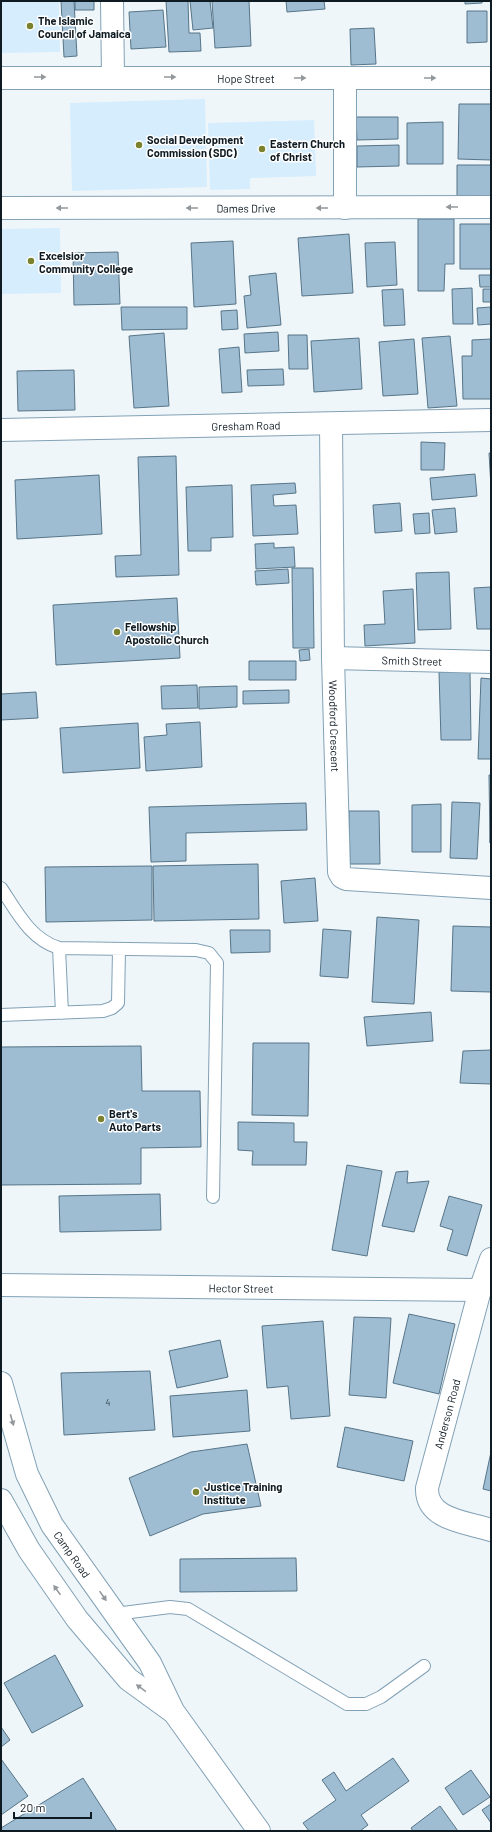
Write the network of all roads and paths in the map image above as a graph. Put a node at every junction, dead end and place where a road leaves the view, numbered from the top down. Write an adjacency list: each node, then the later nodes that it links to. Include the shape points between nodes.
1 (112, 1): 2 (street)
2 (113, 77): 3 (street, Hope Street, one-way to 2); 4 (street, Hope Street, one-way to 4)
3 (1, 78)
4 (345, 78): 5 (street, Hope Street, one-way to 5); 8 (street)
5 (491, 78)
6 (491, 207): 8 (street, Dames Drive, one-way to 8)
7 (1, 208): 8 (street, Dames Drive, one-way to 7)
8 (345, 208)
9 (491, 420): 10 (street, Gresham Road)
10 (331, 424): 11 (street, Gresham Road); 12 (street, Woodford Crescent)
11 (1, 430)
12 (333, 658): 13 (street, Smith Street); 15 (street, Woodford Crescent, via 339,872 342,877)
13 (491, 662)
14 (1, 888): 16 (lane, via 22,921 38,938 48,945)
15 (491, 888)
16 (59, 948): 17 (lane); 18 (lane)
17 (119, 950): 18 (lane, via 118,1003 103,1011); 20 (lane, via 196,950 208,953 217,963)
18 (62, 1013): 19 (lane)
19 (1, 1015)
20 (213, 1197)
21 (491, 1259): 23 (street, Anderson Road)
22 (1, 1285): 23 (street, Hector Street)
23 (480, 1290): 26 (street, Anderson Road, via 427,1495 429,1503 439,1514)
24 (1, 1383): 27 (street, Camp Road, one-way to 27, via 27,1474 49,1519)
25 (1, 1500): 29 (street, Camp Road, one-way to 25, via 128,1679 77,1619 29,1550)
26 (491, 1530)
27 (115, 1614): 28 (lane, via 170,1607 188,1609 347,1704 366,1704 381,1697); 29 (street, Camp Road, via 150,1663)
28 (424, 1666)
29 (173, 1711): 30 (street, Camp Road)
30 (259, 1831)

